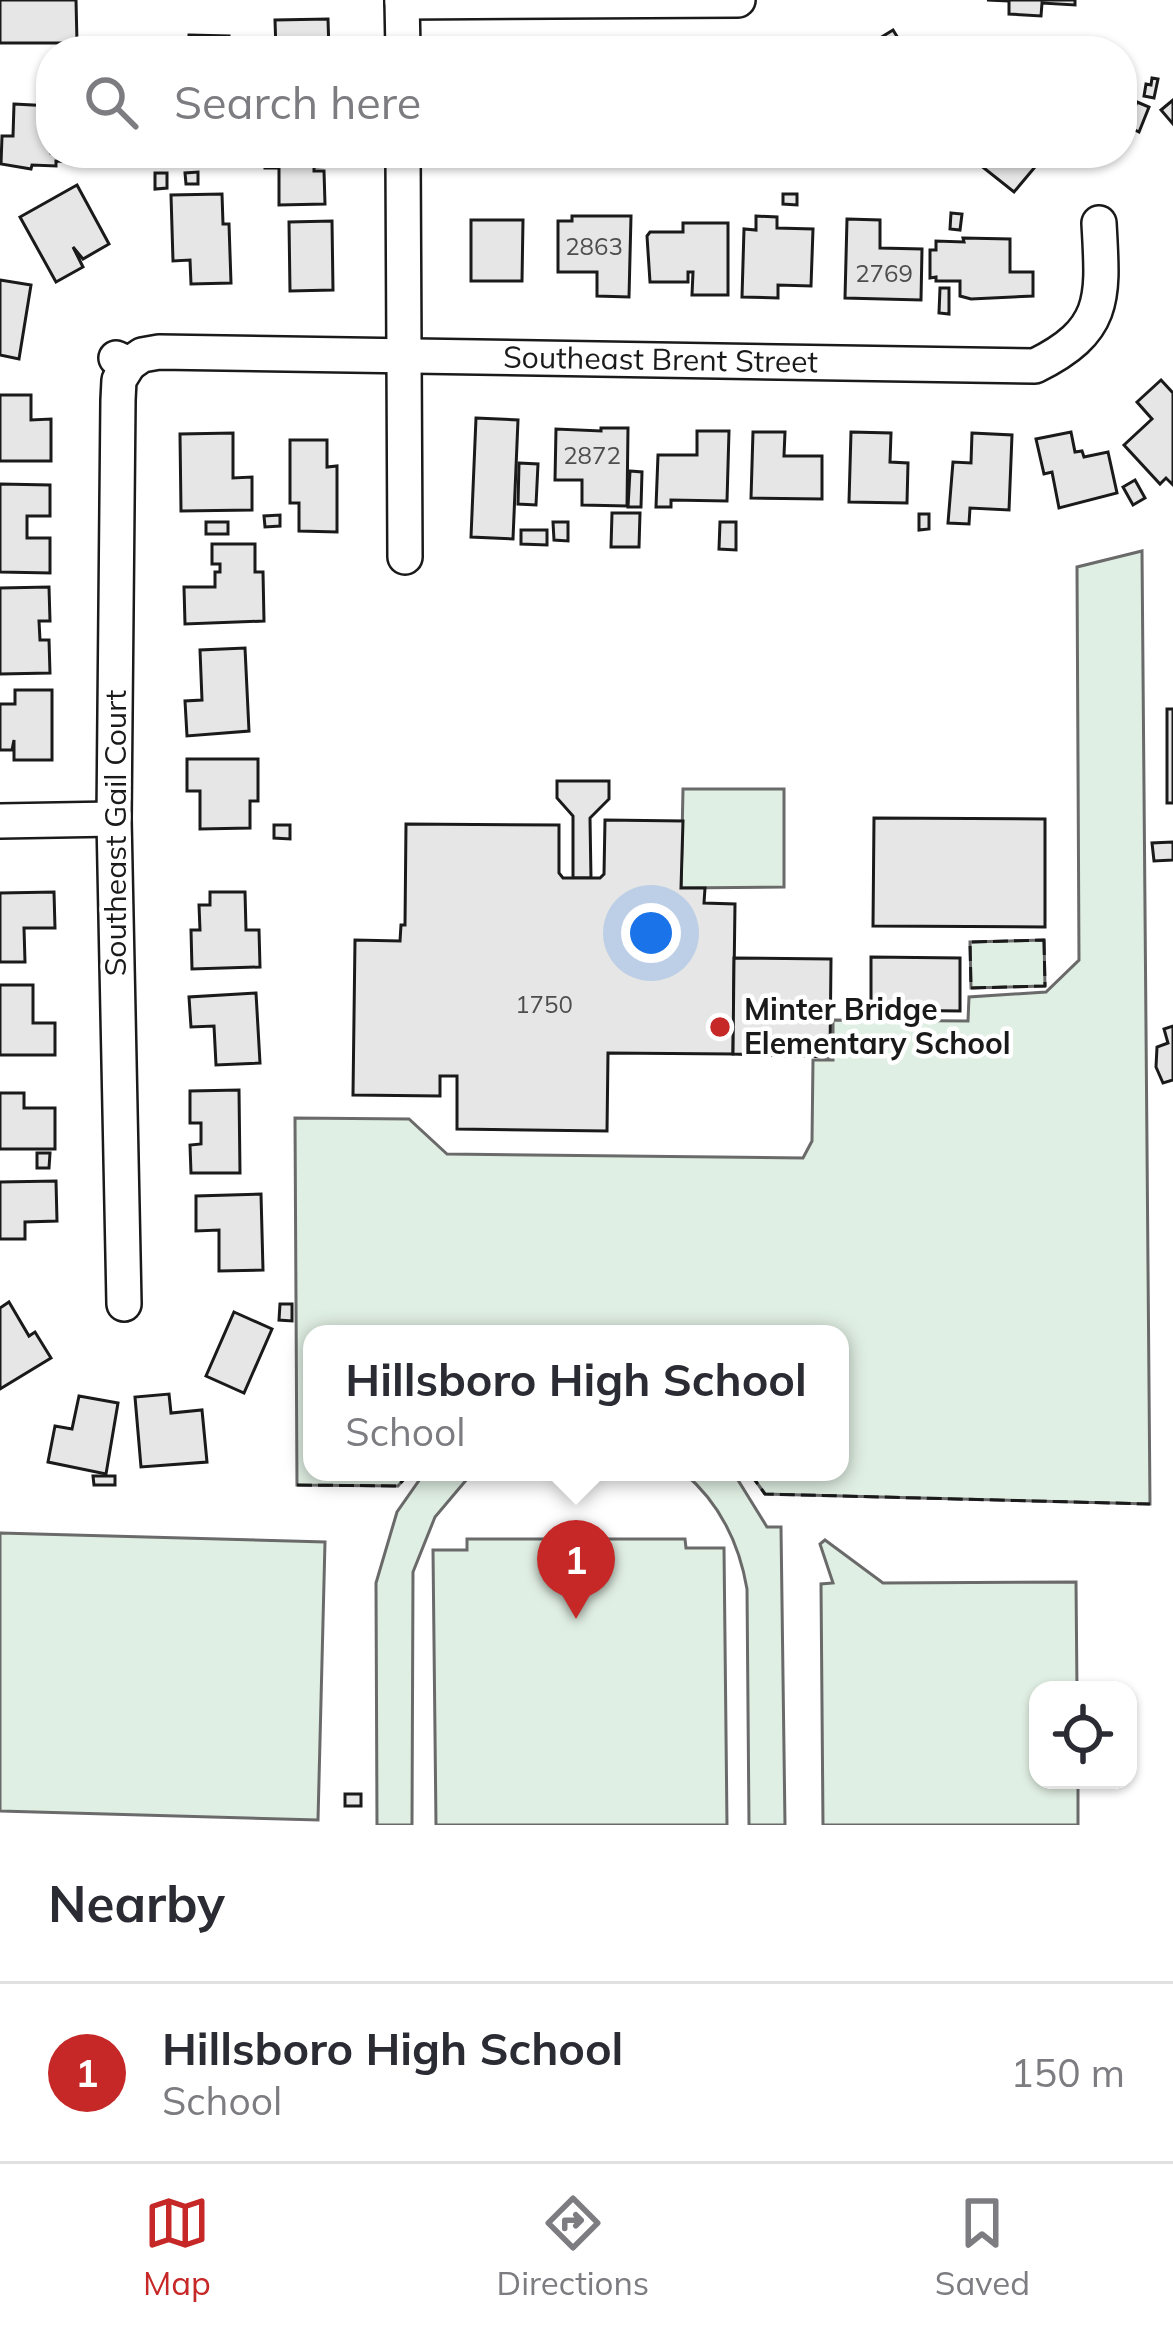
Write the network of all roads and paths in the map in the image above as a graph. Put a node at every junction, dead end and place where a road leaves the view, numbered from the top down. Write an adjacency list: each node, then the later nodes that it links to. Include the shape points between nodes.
1 (738, 0): 2 (street)
2 (402, 1): 3 (street)
3 (403, 36)
4 (403, 168): 6 (street)
5 (1100, 223): 6 (street, Southeast Brent Street, via 1102,284 1092,323 1067,350 1035,366)
6 (403, 354): 7 (street, Southeast Brent Street, via 159,352); 8 (street)
7 (123, 361): 9 (street, Southeast Gail Court)
8 (405, 557)
9 (114, 819): 10 (street); 11 (street, Southeast Gail Court)
10 (0, 820)
11 (124, 1304)

